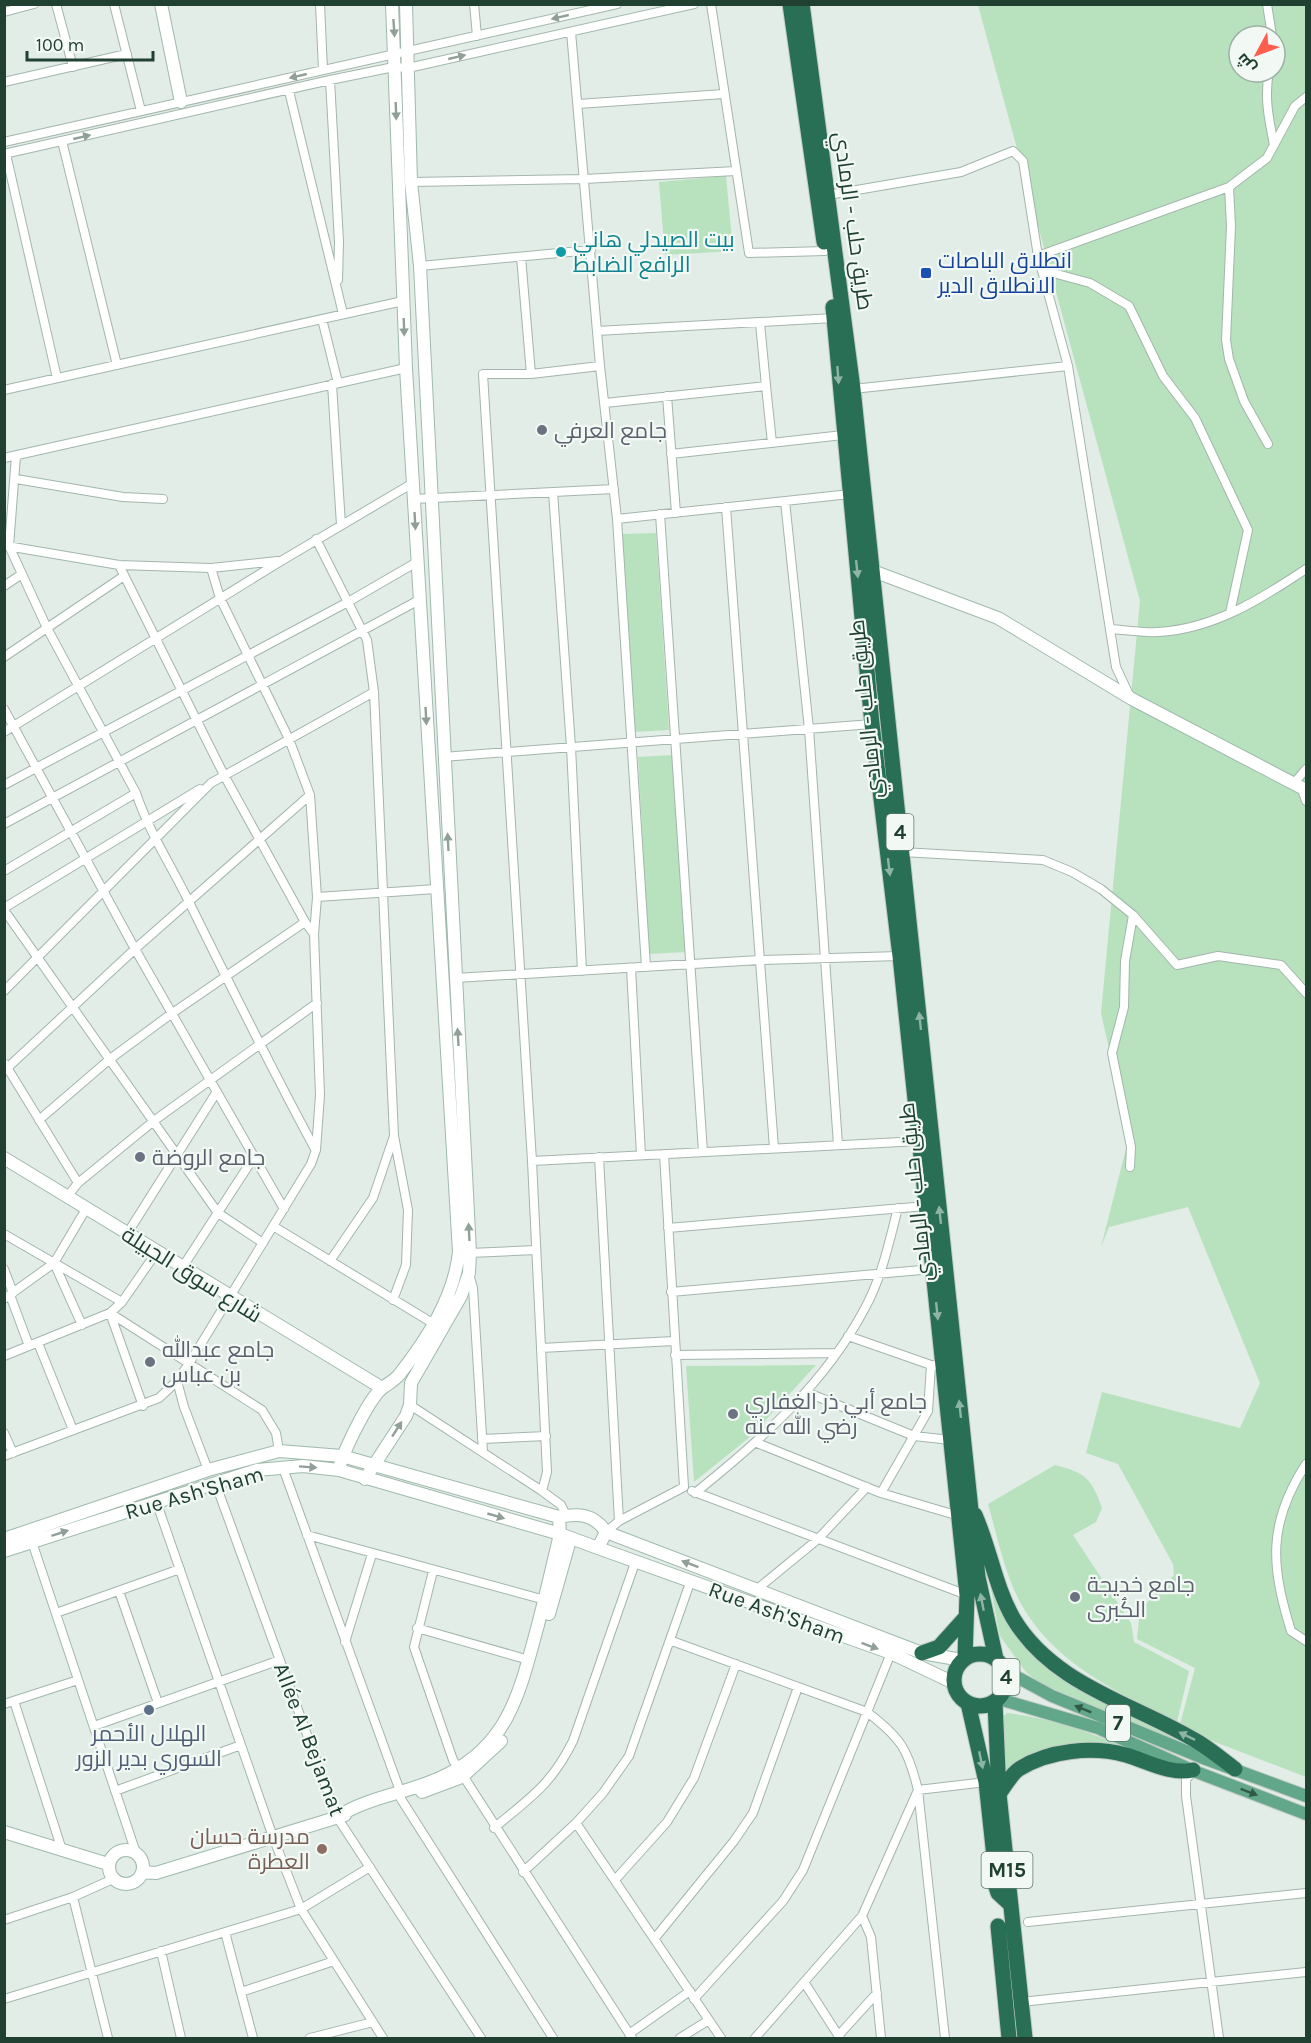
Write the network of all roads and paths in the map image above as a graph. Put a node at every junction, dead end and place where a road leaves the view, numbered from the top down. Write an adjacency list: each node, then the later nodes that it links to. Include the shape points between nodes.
1 (34, 4): 15 (street)
2 (56, 4): 22 (street)
3 (114, 4): 21 (street)
4 (161, 4): 32 (street)
5 (320, 4): 25 (street)
6 (392, 4): 20 (street, one-way to 20)
7 (406, 4): 19 (street)
8 (474, 4): 18 (street)
9 (617, 4): 18 (street, one-way to 18)
10 (694, 4): 17 (street)
11 (711, 4): 30 (street)
12 (790, 4): 45 (highway, طريق حلب - الرمادي / 4)
13 (802, 4): 43 (highway, طريق حلب - الرمادي / 4)
14 (1267, 4): 16 (street)
15 (4, 12)
16 (1270, 24)
17 (571, 32): 24 (street, one-way to 17); 33 (street)
18 (477, 36): 19 (street)
19 (409, 50): 20 (street); 24 (street)
20 (395, 52): 23 (street); 25 (street)
21 (127, 54): 22 (street); 34 (street)
22 (73, 67): 27 (street)
23 (394, 67): 24 (street); 26 (street); 51 (street, one-way to 51)
24 (408, 68): 41 (street)
25 (323, 70): 32 (street, one-way to 32)
26 (330, 80): 29 (street); 50 (street, via 339,242)
27 (4, 82)
28 (1267, 84): 37 (street)
29 (289, 91): 35 (street, one-way to 29); 50 (street)
30 (724, 93): 33 (street); 39 (street)
31 (1306, 97): 37 (street, via 1295,106)
32 (181, 102): 34 (street)
33 (578, 104): 40 (street)
34 (141, 111): 36 (street)
35 (62, 141): 38 (street); 57 (street)
36 (4, 142)
37 (1274, 145): 42 (street, via 1267,158)
38 (5, 154): 62 (street)
39 (736, 171): 40 (street); 45 (street, via 749,253)
40 (584, 179): 41 (street); 44 (street)
41 (411, 182): 48 (street)
42 (1229, 187): 46 (street); 71 (street, via 1226,340 1244,401)
43 (828, 195): 46 (street, via 961,172 1013,151 1023,161); 65 (highway, طريق حلب - الرمادي / 4)
44 (591, 250): 47 (street); 56 (street)
45 (825, 250): 53 (highway, طريق حلب - الرمادي / 4)
46 (1038, 256): 49 (street)
47 (521, 257): 48 (street); 61 (street)
48 (420, 266): 81 (street)
49 (1042, 270): 59 (street); 104 (street, via 1090,283 1129,306 1163,376 1195,418 1248,530)
50 (337, 289): 52 (street)
51 (403, 301): 52 (street); 60 (street, one-way to 60)
52 (343, 314): 54 (street)
53 (834, 318): 55 (street); 69 (highway, طريق حلب - الرمادي / 4, one-way to 69)
54 (322, 319): 57 (street); 63 (street)
55 (760, 323): 56 (street); 64 (street)
56 (597, 332): 58 (street)
57 (117, 365): 62 (street)
58 (600, 366): 61 (street); 68 (street)
59 (1068, 366): 65 (street); 106 (street)
60 (406, 368): 63 (street); 76 (street)
61 (531, 374): 80 (street, via 483,374)
62 (57, 378): 66 (street)
63 (335, 384): 73 (street); 89 (street)
64 (766, 386): 67 (street); 70 (street)
65 (853, 389): 97 (highway, طريق حلب - الرمادي / 4)
66 (4, 390)
67 (667, 396): 68 (street); 72 (street)
68 (605, 403): 77 (street)
69 (843, 435): 70 (street); 79 (highway, طريق حلب - الرمادي / 4)
70 (772, 442): 72 (street)
71 (1268, 444)
72 (671, 454): 86 (street)
73 (16, 456): 74 (street); 75 (street)
74 (4, 458)
75 (16, 479): 82 (street, via 123,497); 91 (street)
76 (412, 483): 83 (street); 89 (street)
77 (614, 489): 78 (street); 88 (street)
78 (553, 492): 80 (street); 127 (street)
79 (850, 494): 84 (street); 118 (highway, طريق حلب - الرمادي / 4, one-way to 118)
80 (489, 495): 81 (street); 128 (street)
81 (430, 498): 83 (street); 129 (street)
82 (163, 499)
83 (413, 499): 93 (street, one-way to 93)
84 (785, 501): 85 (street); 120 (street)
85 (726, 507): 86 (street); 123 (street)
86 (676, 513): 87 (street)
87 (660, 514): 88 (street); 125 (street)
88 (617, 519): 126 (street)
89 (341, 525): 90 (street)
90 (316, 539): 92 (street); 103 (street)
91 (7, 546): 94 (street); 98 (street)
92 (281, 561): 95 (street); 101 (street)
93 (417, 562): 102 (street); 103 (street)
94 (119, 565): 95 (street); 99 (street)
95 (211, 568): 101 (street)
96 (1306, 569): 104 (street, via 1253,604)
97 (873, 571): 115 (street, via 998,618); 146 (highway, طريق حلب - الرمادي / 4)
98 (22, 574): 100 (street); 105 (street)
99 (124, 576): 105 (street); 108 (street)
100 (4, 586)
101 (220, 598): 108 (street); 109 (street)
102 (419, 600): 107 (street); 149 (street, one-way to 149)
103 (348, 602): 107 (street); 109 (street)
104 (1230, 613): 106 (street, via 1199,625 1158,632)
105 (47, 628): 110 (street); 111 (street)
106 (1111, 629): 115 (street, via 1116,667)
107 (363, 632): 112 (street); 114 (street)
108 (157, 638): 111 (street); 113 (street)
109 (247, 654): 112 (street); 113 (street)
110 (4, 657)
111 (80, 685): 119 (street); 121 (street)
112 (264, 685): 117 (street); 124 (street)
113 (184, 689): 117 (street); 121 (street)
114 (374, 692): 124 (street); 151 (street)
115 (1132, 699): 136 (street)
116 (4, 709): 119 (street)
117 (196, 719): 130 (street); 133 (street)
118 (872, 724): 120 (street); 159 (highway, طريق حلب - الرمادي / 4, one-way to 159)
119 (14, 726): 122 (street); 131 (street)
120 (809, 729): 123 (street); 161 (street)
121 (103, 731): 130 (street); 131 (street)
122 (4, 732)
123 (744, 734): 125 (street); 162 (street)
124 (290, 738): 133 (street); 138 (street)
125 (677, 739): 126 (street); 163 (street)
126 (631, 743): 127 (street); 164 (street)
127 (571, 747): 128 (street); 166 (street)
128 (508, 752): 129 (street); 167 (street)
129 (443, 757): 169 (street, one-way to 129)
130 (120, 762): 137 (street); 139 (street)
131 (37, 768): 135 (street); 139 (street)
132 (1306, 769): 136 (street)
133 (224, 775): 134 (street); 145 (street)
134 (211, 783): 141 (street); 144 (street)
135 (4, 785)
136 (1301, 786): 140 (street)
137 (136, 793): 141 (street); 143 (street)
138 (310, 795): 145 (street); 152 (street)
139 (54, 797): 142 (street); 143 (street)
140 (1306, 801)
141 (146, 822): 144 (street); 147 (street)
142 (4, 824)
143 (72, 831): 147 (street); 148 (street)
144 (157, 837): 150 (street); 153 (street)
145 (261, 841): 153 (street); 156 (street)
146 (902, 852): 155 (street, via 1043,860 1101,889); 265 (highway, طريق حلب - الرمادي / 4, one-way to 146)
147 (86, 856): 150 (street); 154 (street)
148 (4, 871)
149 (436, 889): 151 (street); 224 (street, via 459,1252 451,1288)
150 (104, 891): 158 (street); 160 (street)
151 (383, 892): 152 (street); 182 (street)
152 (317, 897): 157 (street)
153 (189, 902): 158 (street); 168 (street)
154 (4, 909): 160 (street)
155 (1133, 915): 171 (street, via 1177,964 1218,956 1281,965); 195 (street, via 1125,961 1124,1007 1112,1053 1131,1147)
156 (305, 922): 157 (street); 168 (street)
157 (314, 934): 172 (street)
158 (135, 949): 173 (street); 174 (street)
159 (900, 956): 161 (street); 183 (highway, طريق حلب - الرمادي / 4)
160 (38, 957): 170 (street); 173 (street)
161 (826, 958): 162 (street); 184 (street)
162 (760, 960): 163 (street); 185 (street)
163 (692, 964): 164 (street); 187 (street)
164 (646, 967): 165 (street)
165 (631, 968): 166 (street); 190 (street)
166 (582, 971): 167 (street)
167 (520, 974): 169 (street); 194 (street)
168 (226, 978): 174 (street); 175 (street)
169 (455, 978): 210 (street, one-way to 169)
170 (4, 991)
171 (1306, 993)
172 (317, 1003): 175 (street); 186 (street, via 320,1095)
173 (74, 1008): 176 (street); 177 (street)
174 (171, 1014): 176 (street); 178 (street)
175 (259, 1047): 178 (street); 186 (street)
176 (110, 1059): 180 (street); 181 (street)
177 (5, 1068): 180 (street)
178 (210, 1082): 179 (street); 181 (street)
179 (216, 1093): 188 (street); 191 (street)
180 (39, 1120): 196 (street)
181 (154, 1120): 188 (street); 196 (street)
182 (394, 1136): 211 (street, via 373,1198); 221 (street, via 408,1210 406,1264)
183 (920, 1141): 184 (street); 198 (highway, طريق حلب - الرمادي / 4)
184 (838, 1145): 185 (street)
185 (774, 1148): 187 (street)
186 (316, 1150): 201 (street)
187 (703, 1152): 189 (street)
188 (178, 1153): 202 (street); 206 (street)
189 (664, 1154): 190 (street); 204 (street)
190 (641, 1155): 192 (street)
191 (254, 1157): 201 (street); 202 (street)
192 (599, 1157): 194 (street); 229 (street)
193 (4, 1158): 197 (street, شارع سوق الجبيلة)
194 (532, 1161): 208 (street)
195 (1130, 1167)
196 (78, 1183): 197 (street)
197 (67, 1197): 200 (street, شارع سوق الجبيلة)
198 (926, 1206): 199 (street); 215 (highway, طريق حلب - الرمادي / 4)
199 (898, 1208): 204 (street); 217 (street)
200 (86, 1209): 206 (street, شارع سوق الجبيلة); 212 (street)
201 (284, 1209): 203 (street)
202 (218, 1213): 207 (street); 213 (street)
203 (273, 1226): 207 (street); 211 (street)
204 (668, 1228): 218 (street)
205 (4, 1234): 212 (street)
206 (127, 1234): 209 (street, شارع سوق الجبيلة)
207 (263, 1243): 220 (street)
208 (536, 1250): 210 (street); 230 (street)
209 (156, 1253): 213 (street, شارع سوق الجبيلة); 222 (street)
210 (470, 1253): 216 (street)
211 (330, 1261): 221 (street)
212 (54, 1263): 219 (street); 222 (street); 225 (street)
213 (182, 1268): 220 (street, شارع سوق الجبيلة)
214 (4, 1269): 219 (street)
215 (933, 1269): 217 (street); 235 (highway, طريق حلب - الرمادي / 4, one-way to 235)
216 (469, 1273): 239 (street, via 457,1306 411,1383); 245 (street)
217 (880, 1275): 218 (street); 226 (street)
218 (671, 1292): 227 (street)
219 (9, 1296): 228 (street)
220 (229, 1297): 234 (street); 237 (street, شارع سوق الجبيلة)
221 (393, 1300): 224 (street)
222 (122, 1302): 223 (street)
223 (110, 1313): 225 (street); 234 (street); 240 (street)
224 (434, 1324): 237 (street)
225 (82, 1325): 228 (street)
226 (848, 1336): 231 (street); 235 (street)
227 (674, 1341): 229 (street); 232 (street)
228 (34, 1345): 233 (street); 241 (street)
229 (610, 1346): 230 (street); 268 (street)
230 (541, 1348): 243 (street)
231 (836, 1353): 232 (street); 238 (street)
232 (675, 1355): 259 (street)
233 (4, 1356)
234 (190, 1362): 236 (street); 248 (street, via 262,1410 276,1433)
235 (937, 1365): 244 (street, via 928,1411); 246 (highway, طريق حلب - الرمادي / 4)
236 (177, 1381): 240 (street, via 159,1398); 255 (street)
237 (386, 1386): 239 (street, شارع سوق الجبيلة); 251 (street)
238 (806, 1392): 244 (street); 247 (street)
239 (409, 1399): 249 (street); 253 (street, one-way to 239)
240 (143, 1406): 241 (street)
241 (73, 1430): 250 (street)
242 (4, 1433): 250 (street)
243 (546, 1436): 245 (street); 261 (street, via 548,1472)
244 (914, 1436): 246 (street); 262 (street)
245 (482, 1439): 249 (street)
246 (951, 1440): 267 (highway, طريق حلب - الرمادي / 4)
247 (757, 1443): 260 (street); 263 (street)
248 (279, 1451): 251 (street, Rue Ash'Sham); 255 (street, Rue Ash'Sham)
249 (483, 1452): 261 (street)
250 (9, 1455)
251 (342, 1456): 253 (street, Rue Ash'Sham); 256 (street)
252 (1306, 1464): 290 (street, via 1287,1498 1275,1545 1275,1574 1291,1631)
253 (373, 1466): 257 (street); 266 (street, Rue Ash'Sham)
254 (283, 1468): 256 (street, Rue Ash'Sham, one-way to 256); 258 (street, Rue Ash'Sham, via 257,1470); 270 (street)
255 (208, 1470): 272 (street, Rue Ash'Sham)
256 (339, 1470): 257 (street, Rue Ash'Sham)
257 (365, 1479): 271 (street, Rue Ash'Sham, one-way to 271)
258 (215, 1482): 264 (street, Rue Ash'Sham); 295 (street, Allée Al Bejamat)
259 (684, 1487): 263 (street); 268 (street)
260 (867, 1487): 262 (street); 273 (street)
261 (542, 1491): 266 (street, via 561,1505)
262 (881, 1492): 267 (street)
263 (695, 1493): 273 (street)
264 (156, 1501): 274 (street, Rue Ash'Sham, one-way to 264); 279 (street)
265 (970, 1504): 298 (highway, طريق حلب - الرمادي / 4, one-way to 265, via 978,1577); 311 (highway, one-way to 265, via 1198,1742 1096,1692 1038,1649 1014,1620 1001,1593)
266 (562, 1516): 269 (street, Rue Ash'Sham, via 583,1514 596,1520); 271 (street)
267 (959, 1516): 284 (highway, طريق حلب - الرمادي / 4)
268 (619, 1521): 269 (street)
269 (606, 1532): 275 (street); 282 (street, Rue Ash'Sham, one-way to 269)
270 (307, 1535): 277 (street); 291 (street)
271 (565, 1537): 275 (street, Rue Ash'Sham); 285 (street); 313 (street, via 522,1708 503,1739 483,1760)
272 (4, 1539)
273 (817, 1540): 282 (street); 284 (street)
274 (32, 1542): 276 (street, Rue Ash'Sham); 286 (street)
275 (598, 1548): 278 (street, Rue Ash'Sham)
276 (4, 1551)
277 (372, 1554): 280 (street); 291 (street)
278 (636, 1560): 281 (street, Rue Ash'Sham); 323 (street, via 573,1741 561,1765 547,1784)
279 (180, 1569): 283 (street); 300 (street)
280 (433, 1571): 285 (street); 288 (street)
281 (691, 1580): 289 (street); 292 (street, Rue Ash'Sham, one-way to 292)
282 (756, 1590): 293 (street, Rue Ash'Sham)
283 (119, 1591): 286 (street); 305 (street)
284 (967, 1595): 287 (highway, طريق حلب - الرمادي / 4)
285 (545, 1600): 296 (street)
286 (56, 1613): 299 (street)
287 (966, 1617): 293 (highway, via 939,1647); 294 (highway, طريق حلب - الرمادي / 4)
288 (417, 1628): 296 (street); 313 (street, via 415,1653)
289 (672, 1641): 297 (street); 322 (street, via 628,1756)
290 (1306, 1641)
291 (345, 1642): 318 (street)
292 (891, 1653): 301 (street, Rue Ash'Sham); 308 (street)
293 (922, 1653): 294 (street, Rue Ash'Sham)
294 (964, 1659): 298 (highway, 4, via 981,1654); 301 (highway, 4, via 957,1667)
295 (280, 1660): 300 (street); 321 (street, Allée Al Bejamat)
296 (529, 1660): 313 (street, via 520,1695 506,1722)
297 (736, 1664): 302 (street); 333 (street, via 694,1778 667,1822)
298 (1000, 1664): 303 (highway, 4, via 1006,1685); 311 (main road, 7, one-way to 298, via 1052,1696)
299 (78, 1680): 304 (street); 309 (street)
300 (219, 1682): 305 (street); 310 (street)
301 (954, 1683): 306 (highway, 4)
302 (798, 1687): 308 (street); 344 (street, via 753,1813)
303 (997, 1700): 306 (highway, 4, via 977,1706); 312 (main road, 7, via 1098,1728); 317 (highway, M15, via 994,1739)
304 (14, 1701): 307 (street); 326 (street)
305 (158, 1703): 309 (street)
306 (968, 1703): 314 (highway, M15, one-way to 314)
307 (4, 1704)
308 (867, 1713): 315 (street, via 890,1730 909,1756); 354 (street, via 803,1870 783,1901)
309 (94, 1726): 316 (street)
310 (241, 1745): 316 (street); 325 (street)
311 (1235, 1769): 319 (main road, 7)
312 (1194, 1771): 317 (highway, via 1165,1768 1124,1755 1088,1751 1058,1754 1017,1770); 320 (main road, 7, one-way to 320); 336 (street, via 1186,1779 1186,1796)
313 (459, 1773): 318 (street); 323 (street)
314 (986, 1782): 315 (street); 337 (highway, M15, via 995,1884 998,1893)
315 (918, 1790): 339 (street); 372 (street)
316 (116, 1791): 327 (street)
317 (999, 1794): 337 (highway, M15)
318 (401, 1795): 321 (street, via 361,1804); 367 (street)
319 (1306, 1796)
320 (1306, 1814)
321 (337, 1817): 325 (street); 329 (street, Allée Al Bejamat)
322 (576, 1823): 331 (street); 333 (street)
323 (494, 1828): 331 (street)
324 (4, 1832): 326 (street)
325 (273, 1837): 330 (street, via 156,1873); 338 (street)
326 (62, 1850): 328 (street)
327 (136, 1853): 328 (street, via 119,1850); 330 (street)
328 (108, 1864): 332 (street)
329 (370, 1867): 338 (street); 366 (street, Allée Al Bejamat)
330 (143, 1872): 332 (street, via 137,1881 127,1884)
331 (524, 1872): 359 (street)
332 (113, 1879): 335 (street)
333 (615, 1880): 344 (street)
334 (1306, 1893): 336 (street)
335 (73, 1897): 340 (street); 348 (street)
336 (1200, 1903): 341 (street); 351 (street)
337 (1011, 1905): 346 (highway, M15)
338 (301, 1909): 343 (street); 347 (street)
339 (862, 1916): 350 (street); 353 (street, via 871,1937)
340 (4, 1920)
341 (1028, 1922)
342 (998, 1926): 346 (highway, M15)
343 (225, 1932): 345 (street); 352 (street)
344 (655, 1938): 354 (street)
345 (161, 1951): 348 (street); 362 (street)
346 (1009, 1958): 356 (highway, M15); 373 (highway, M15)
347 (334, 1961): 352 (street); 358 (street)
348 (92, 1972): 355 (street); 361 (street)
349 (1306, 1972): 351 (street)
350 (804, 1982): 360 (street); 370 (street)
351 (1211, 1982): 356 (street); 375 (street)
352 (241, 1992): 363 (street)
353 (876, 1993): 360 (street); 371 (street)
354 (692, 1995): 357 (street); 359 (street)
355 (4, 1999)
356 (1021, 2002): 374 (highway, M15)
357 (709, 2020): 368 (street); 369 (street)
358 (373, 2022): 364 (street); 365 (street)
359 (630, 2036)
360 (839, 2037)
361 (108, 2038)
362 (181, 2038)
363 (253, 2038)
364 (310, 2038)
365 (383, 2038)
366 (481, 2038)
367 (553, 2038)
368 (680, 2038)
369 (721, 2038)
370 (755, 2038)
371 (881, 2038)
372 (945, 2038)
373 (1009, 2038)
374 (1025, 2038)
375 (1219, 2038)

